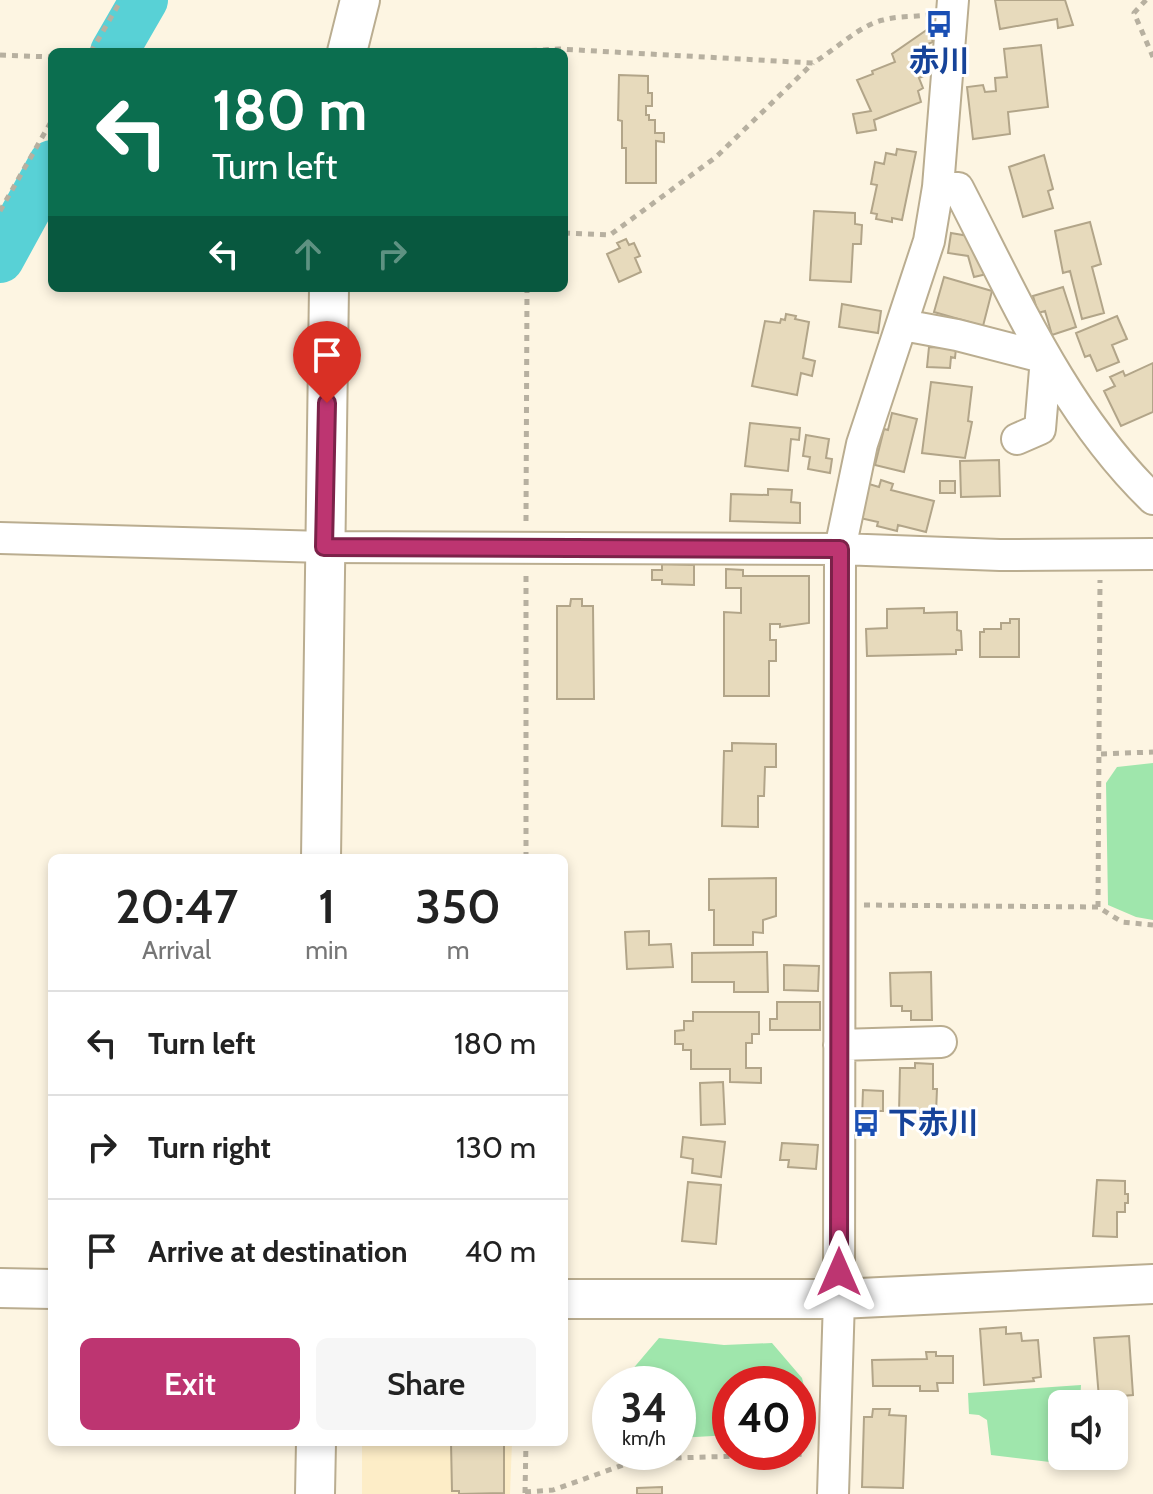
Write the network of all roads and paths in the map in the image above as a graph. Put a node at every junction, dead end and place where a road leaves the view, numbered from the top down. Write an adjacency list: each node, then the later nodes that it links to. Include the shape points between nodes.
1 (121, 0): 5 (path)
2 (360, 0): 6 (main road)
3 (1146, 0): 10 (path, via 1134,13)
4 (953, 6): 11 (path, via 882,20); 13 (street)
5 (93, 48)
6 (348, 48)
7 (568, 49): 11 (path)
8 (0, 55): 9 (path)
9 (48, 57)
10 (1153, 57)
11 (813, 63): 15 (path, via 716,157 610,235)
12 (48, 127): 14 (path)
13 (938, 187): 18 (street, via 929,241); 19 (street, via 958,188)
14 (0, 211)
15 (568, 233)
16 (329, 292): 23 (main road)
17 (527, 292): 24 (path)
18 (903, 325): 19 (street); 25 (street, via 862,444)
19 (1046, 358): 20 (street, via 1040,429); 21 (street, via 1125,472)
20 (1017, 439)
21 (1153, 499)
22 (0, 538): 23 (street)
23 (324, 547): 24 (street); 30 (main road)
24 (526, 549): 25 (street); 31 (path)
25 (840, 549): 26 (street); 32 (street)
26 (1100, 554): 27 (street); 29 (path)
27 (1153, 554)
28 (1153, 752): 29 (path)
29 (1101, 754): 33 (path)
30 (321, 854)
31 (526, 854)
32 (839, 905): 33 (path); 36 (street)
33 (1098, 907): 34 (path, via 1122,922)
34 (1153, 925)
35 (941, 1042): 36 (street)
36 (839, 1045): 41 (street)
37 (1153, 1284): 41 (main road)
38 (0, 1288): 39 (main road)
39 (48, 1289)
40 (568, 1299): 41 (main road)
41 (839, 1299): 44 (street)
42 (316, 1446): 46 (main road)
43 (526, 1446): 45 (path)
44 (834, 1453): 45 (path, via 640,1459 553,1490); 47 (street)
45 (525, 1493)
46 (315, 1494)
47 (833, 1494)

